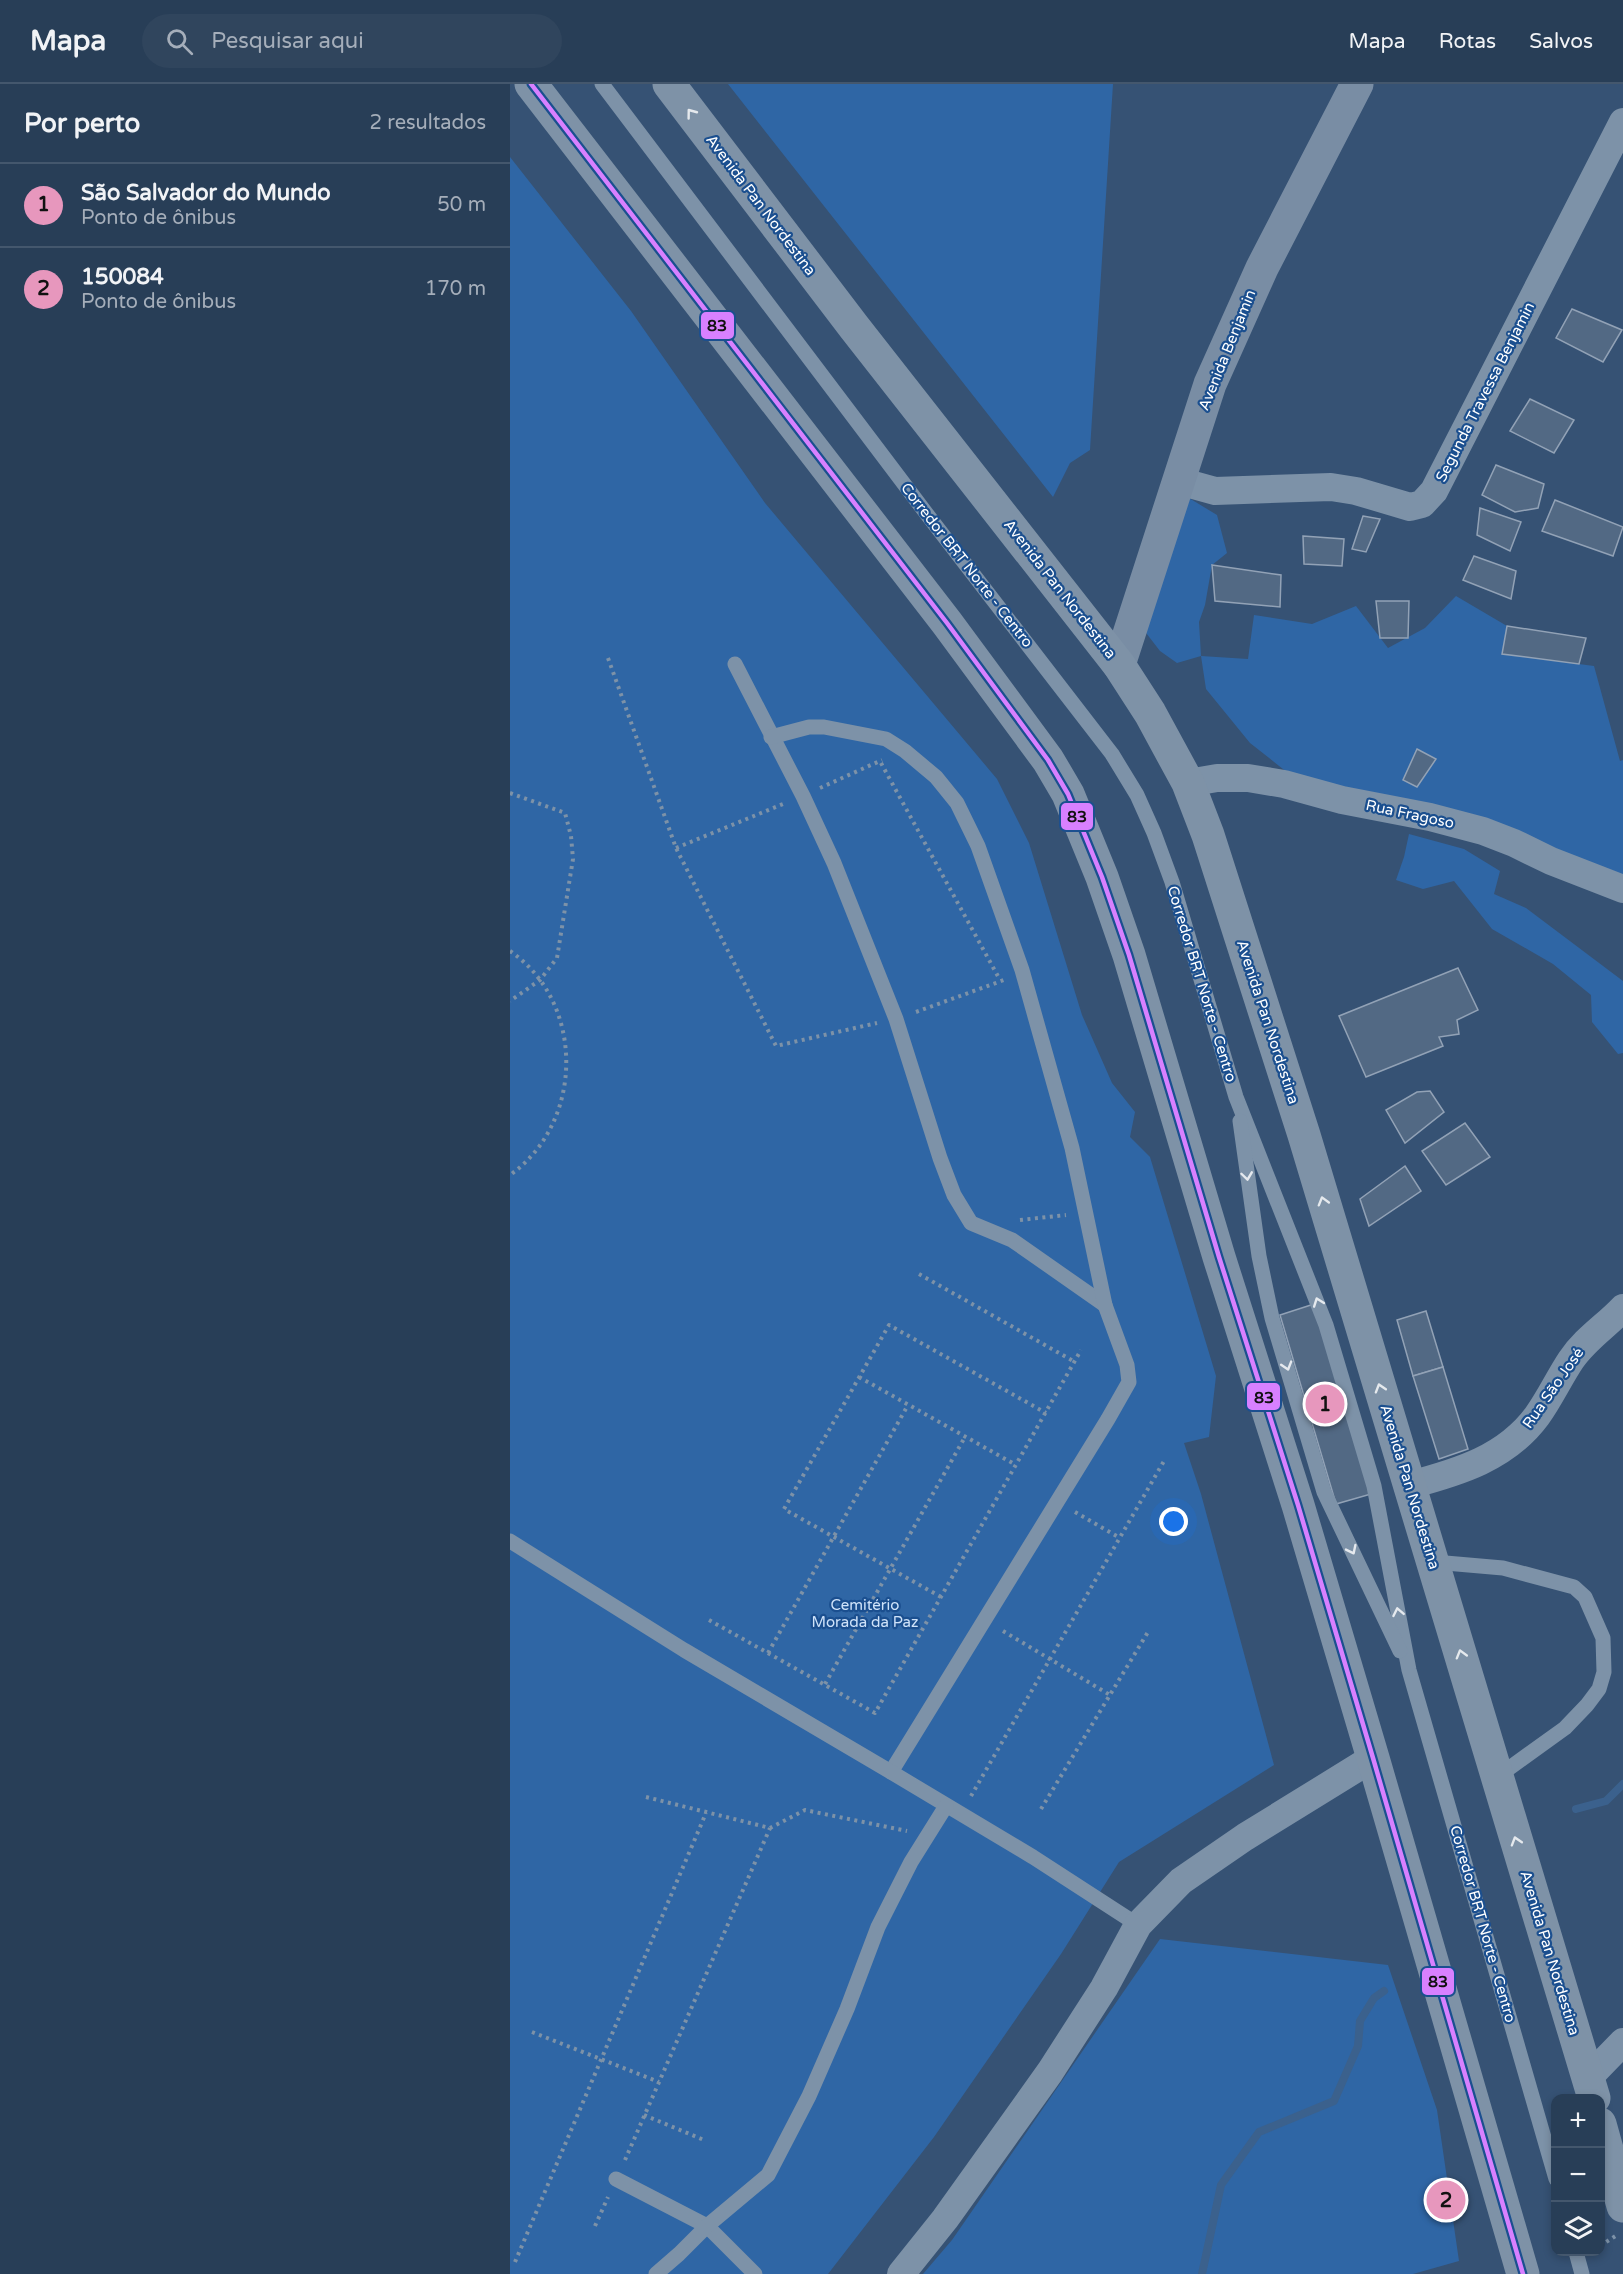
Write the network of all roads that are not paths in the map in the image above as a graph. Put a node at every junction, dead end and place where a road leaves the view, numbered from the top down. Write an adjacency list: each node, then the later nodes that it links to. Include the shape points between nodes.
1 (531, 84): 21 (highway, via 948,623 1048,760 1068,794 1129,955)
2 (602, 84): 12 (lane, Corredor BRT Norte - Centro, via 1112,754 1137,795 1158,843)
3 (669, 84): 8 (highway, Avenida Pan Nordestina, one-way to 3)
4 (1357, 84): 6 (street, Avenida Benjamin, via 1234,328 1210,384)
5 (1623, 122): 6 (street, Segunda Travessa Benjamin, via 1434,491 1422,504 1410,507 1331,487 1215,491)
6 (1179, 481): 8 (street, Avenida Benjamin)
7 (735, 664): 9 (lane)
8 (1119, 665): 10 (highway, Avenida Pan Nordestina)
9 (771, 737): 13 (lane, via 834,863 896,1018 954,1195 971,1223 1012,1240); 13 (lane, via 824,727 886,739 936,777 957,804 978,846 1022,970 1072,1148)
10 (1188, 783): 11 (street, Rua Fragoso, via 1248,778 1284,783 1342,800 1430,817 1484,831); 15 (highway, Avenida Pan Nordestina, one-way to 10, via 1301,1124)
11 (1623, 889)
12 (1236, 1097): 20 (lane, Corredor BRT Norte - Centro, one-way to 12, via 1374,1486 1326,1325); 20 (lane, Corredor BRT Norte - Centro, one-way to 20, via 1258,1256 1272,1318 1324,1492)
13 (1105, 1305): 22 (lane, via 1120,1342 1129,1382)
14 (1623, 1308): 15 (street, Rua São José, via 1571,1360 1537,1417 1511,1444 1491,1458)
15 (1410, 1485): 19 (highway, Avenida Pan Nordestina)
16 (510, 1541): 17 (lane)
17 (527, 1551): 18 (lane); 22 (lane, via 684,1650)
18 (510, 1554)
19 (1434, 1562): 23 (highway, Avenida Pan Nordestina, one-way to 19); 23 (lane, via 1503,1568 1574,1587 1585,1598 1603,1638 1604,1672 1599,1689 1587,1705 1565,1728)
20 (1409, 1670): 29 (lane, Corredor BRT Norte - Centro)
21 (1373, 1758): 25 (street, via 1181,1881); 37 (highway)
22 (891, 1772): 24 (lane)
23 (1497, 1777): 27 (highway, Avenida Pan Nordestina, one-way to 23)
24 (946, 1806): 25 (lane); 32 (lane, via 878,1927 809,2096 768,2175)
25 (1138, 1925): 36 (street, via 1104,1988 1050,2072)
26 (1623, 2042): 27 (street)
27 (1591, 2089)
28 (1605, 2141): 31 (highway)
29 (1551, 2162)
30 (616, 2179): 32 (lane)
31 (1622, 2197)
32 (707, 2226): 34 (lane); 35 (lane)
33 (1577, 2256): 38 (lane)
34 (656, 2274)
35 (755, 2274)
36 (901, 2274)
37 (1523, 2274)
38 (1582, 2274)

